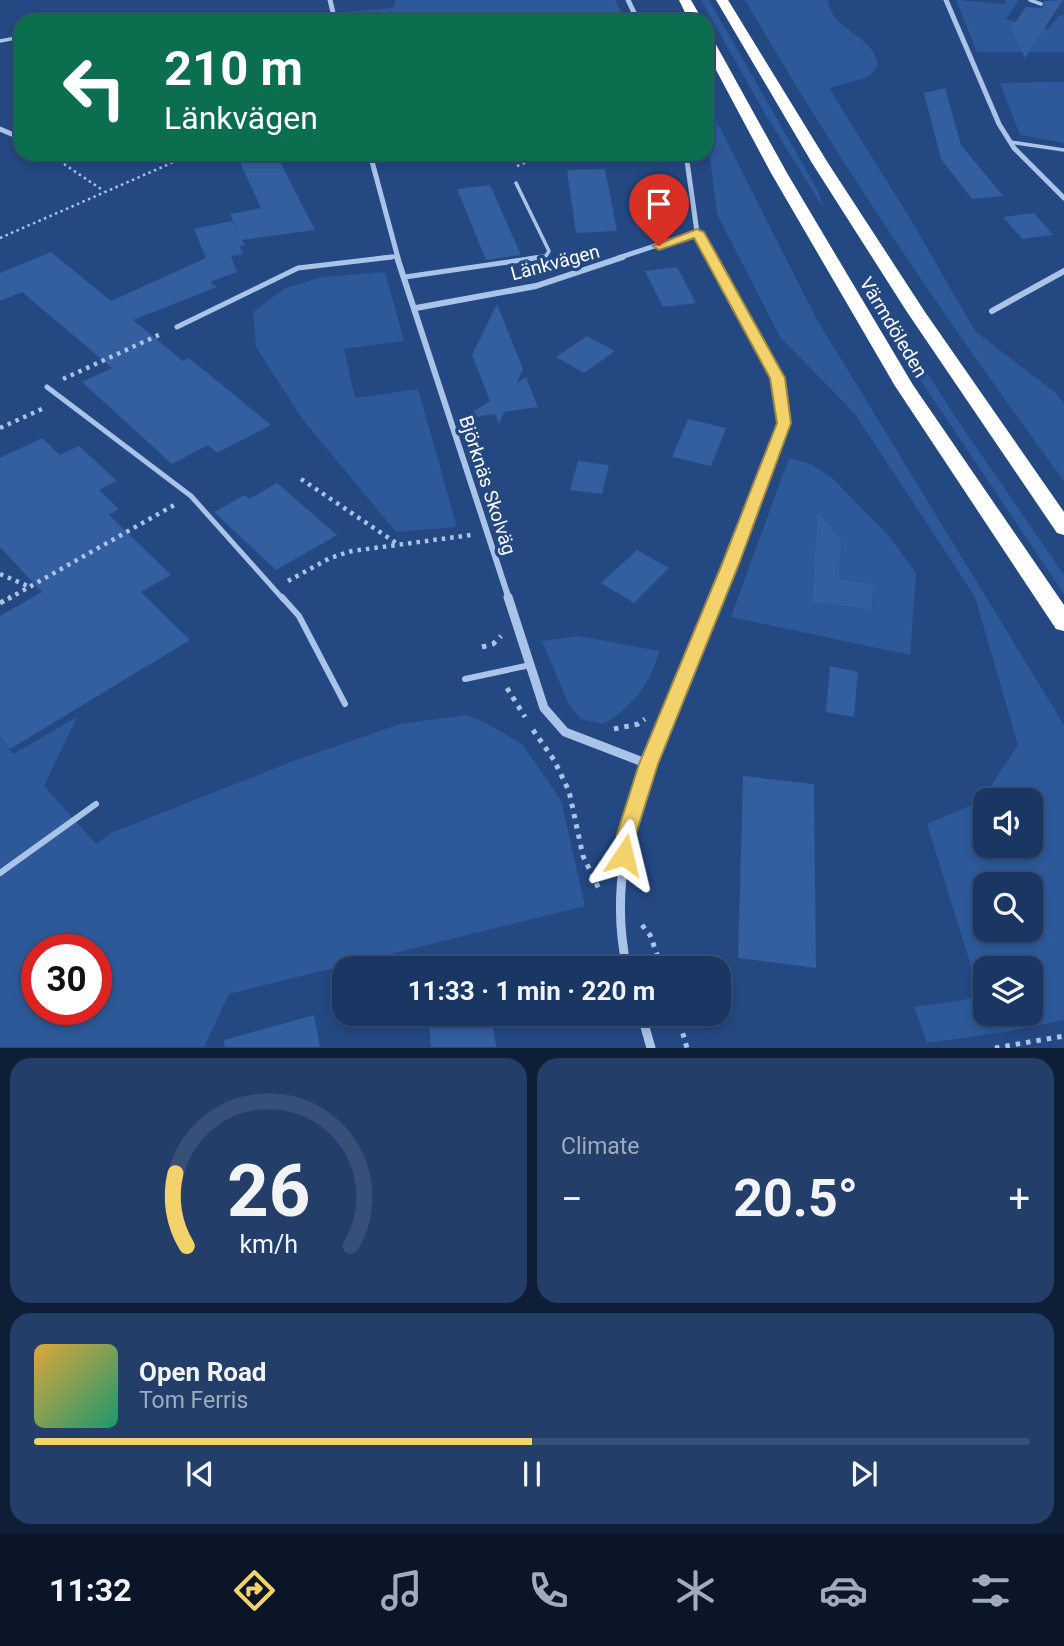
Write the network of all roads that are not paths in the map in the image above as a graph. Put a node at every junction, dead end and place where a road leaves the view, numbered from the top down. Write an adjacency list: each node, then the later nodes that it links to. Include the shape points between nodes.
1 (722, 0): 20 (highway, Värmdöleden, via 916,312)
2 (946, 0): 6 (street)
3 (1030, 0): 4 (lane)
4 (1041, 5)
5 (714, 54): 21 (highway, Värmdöleden, via 904,386)
6 (1010, 142): 7 (lane); 11 (street)
7 (1064, 150)
8 (372, 161): 13 (street, Björknäs Skolväg)
9 (687, 161): 12 (street)
10 (516, 183): 15 (lane, via 549,251 546,256)
11 (1064, 198)
12 (697, 232): 16 (street, Länkvägen, via 536,286); 25 (street, via 778,378 784,423)
13 (397, 256): 15 (street, Björknäs Skolväg); 18 (lane, via 298,268)
14 (1064, 271): 17 (street)
15 (405, 277): 16 (street, Björknäs Skolväg)
16 (416, 308): 22 (street, Björknäs Skolväg)
17 (992, 311)
18 (177, 327)
19 (47, 387): 24 (lane, via 191,496 299,616)
20 (1064, 528)
21 (1064, 623)
22 (530, 665): 23 (lane); 25 (street, Björknäs Skolväg, via 544,708 565,732)
23 (465, 678)
24 (345, 704)
25 (648, 764): 28 (street, via 626,834 621,912)
26 (96, 804): 27 (lane)
27 (0, 873)
28 (624, 956)
29 (645, 1026): 30 (street)
30 (651, 1048)

